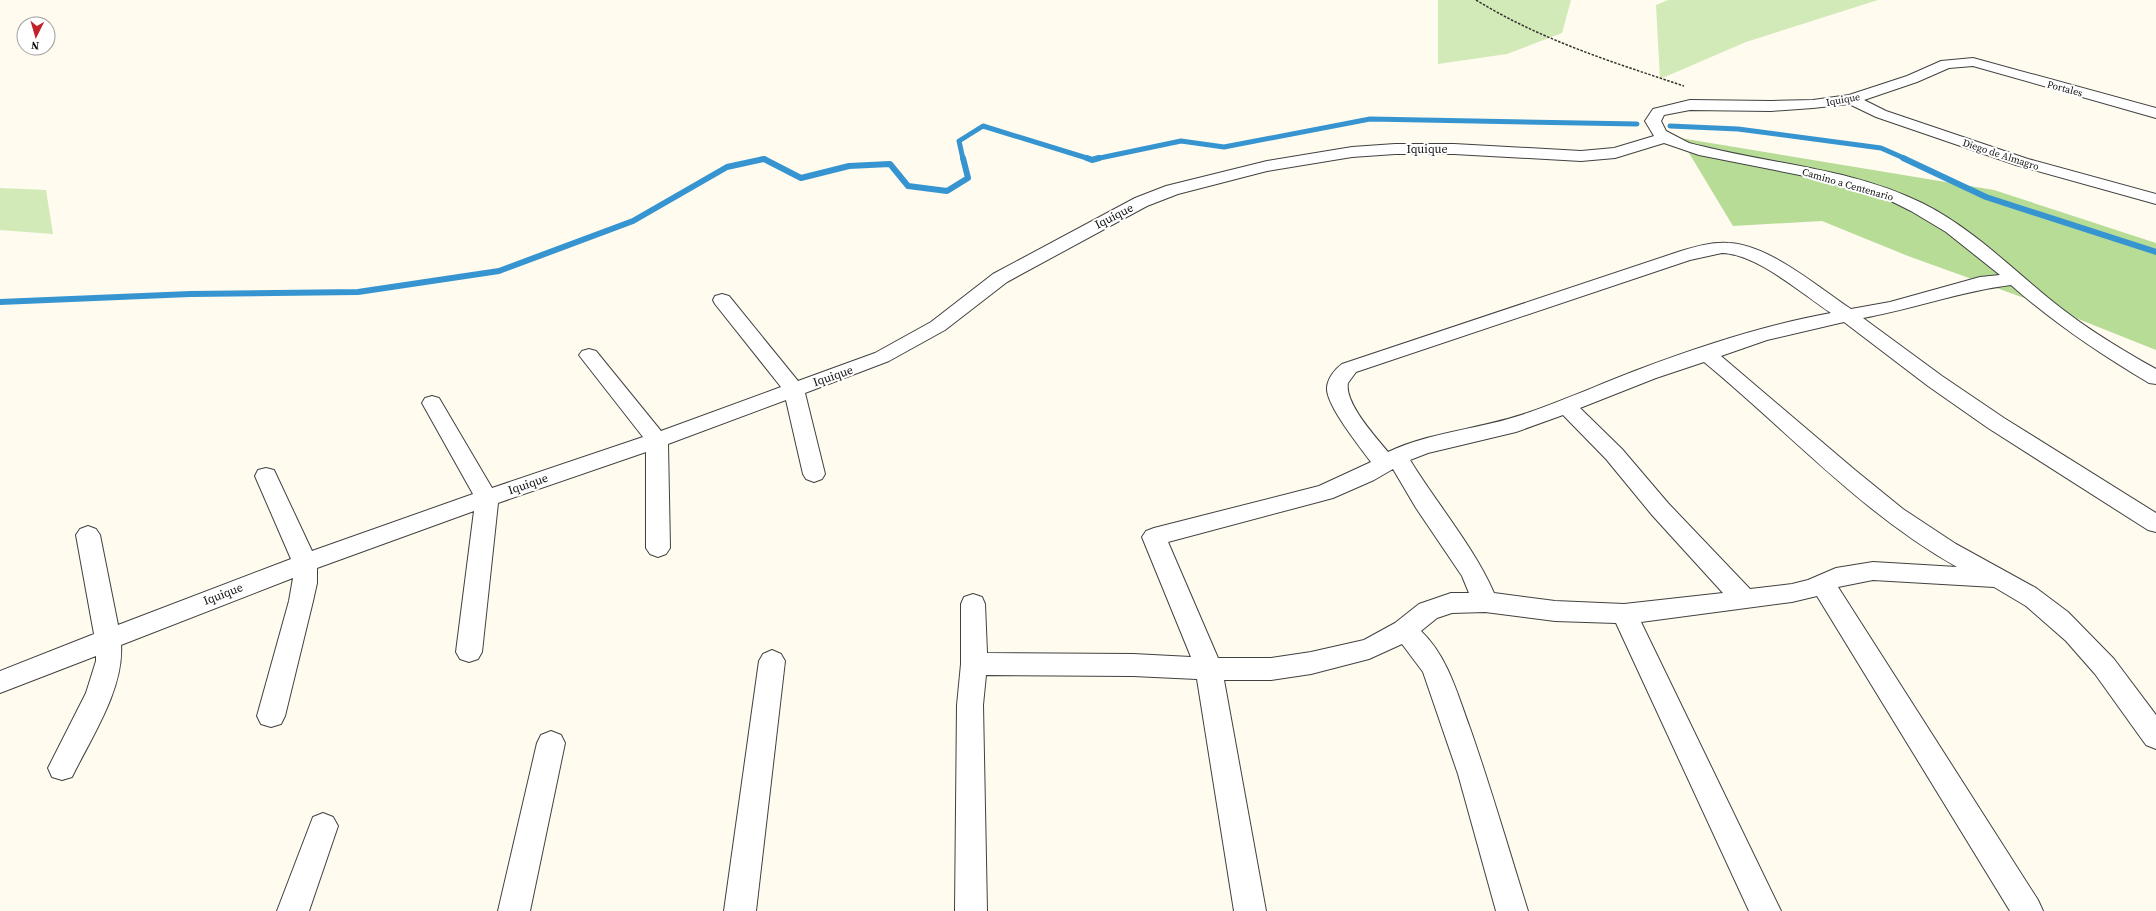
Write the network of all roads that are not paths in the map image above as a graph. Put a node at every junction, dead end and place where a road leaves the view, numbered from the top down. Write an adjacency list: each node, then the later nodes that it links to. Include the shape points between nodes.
1 (1973, 62): 2 (street, Iquique, via 1946,64); 3 (street, Portales)
2 (1851, 99): 4 (street, Iquique, via 1778,106 1690,105 1658,112 1653,121 1658,132); 5 (street, Diego de Almagro, via 1881,114 2022,162)
3 (2156, 113)
4 (1665, 138): 6 (street, Camino a Centenario, via 1694,150 1836,178 1900,199 1947,224); 12 (street, Iquique, via 1615,153 1581,156 1454,149 1352,152 1267,166 1186,185 1141,202 1000,278 938,326 905,346 856,368)
5 (2156, 199)
6 (2016, 279): 8 (street, via 1980,284); 11 (street, Camino a Centenario, via 2075,328)
7 (722, 300): 12 (street)
8 (1848, 316): 9 (street, via 1782,330); 16 (street, via 1751,253 1735,248 1714,247 1684,256 1349,368 1340,376 1339,397); 20 (street, via 1990,419)
9 (1707, 354): 14 (street); 24 (street, via 1874,498 1922,534)
10 (588, 355): 15 (street)
11 (2156, 378)
12 (794, 389): 15 (street, Iquique); 17 (street)
13 (432, 403): 19 (street)
14 (1566, 406): 16 (street, via 1508,427 1422,447); 26 (street, via 1614,454 1660,509)
15 (657, 440): 19 (street, Iquique); 22 (street)
16 (1391, 460): 27 (street, via 1424,502 1473,573); 35 (street, via 1366,475 1325,492 1154,537)
17 (814, 474)
18 (266, 476): 23 (street)
19 (487, 498): 23 (street, Iquique); 32 (street)
20 (2156, 524)
21 (88, 535): 31 (street)
22 (658, 548)
23 (305, 563): 31 (street, Iquique); 37 (street, via 301,602)
24 (1997, 578): 25 (street, via 1872,571); 38 (street, via 2043,605 2082,640 2104,664)
25 (1822, 583): 26 (street, via 1814,588 1792,593); 49 (street)
26 (1744, 599): 29 (street)
27 (1485, 602): 29 (street, via 1555,611); 30 (street, via 1439,606 1418,617)
28 (973, 604): 34 (street)
29 (1624, 614): 48 (street)
30 (1404, 630): 35 (street, via 1369,649 1311,663 1271,669); 47 (street, via 1434,668 1472,774)
31 (108, 639): 36 (street, Iquique); 40 (street, via 109,661 106,677)
32 (469, 652)
33 (772, 661): 44 (street)
34 (974, 664): 35 (street, via 1133,665); 45 (street, via 970,705)
35 (1209, 670): 46 (street)
36 (0, 682)
37 (271, 716)
38 (2153, 729)
39 (551, 743): 43 (street)
40 (62, 768)
41 (323, 826): 42 (street)
42 (293, 911)
43 (514, 911)
44 (740, 911)
45 (971, 911)
46 (1250, 911)
47 (1512, 911)
48 (1765, 911)
49 (2027, 911)

